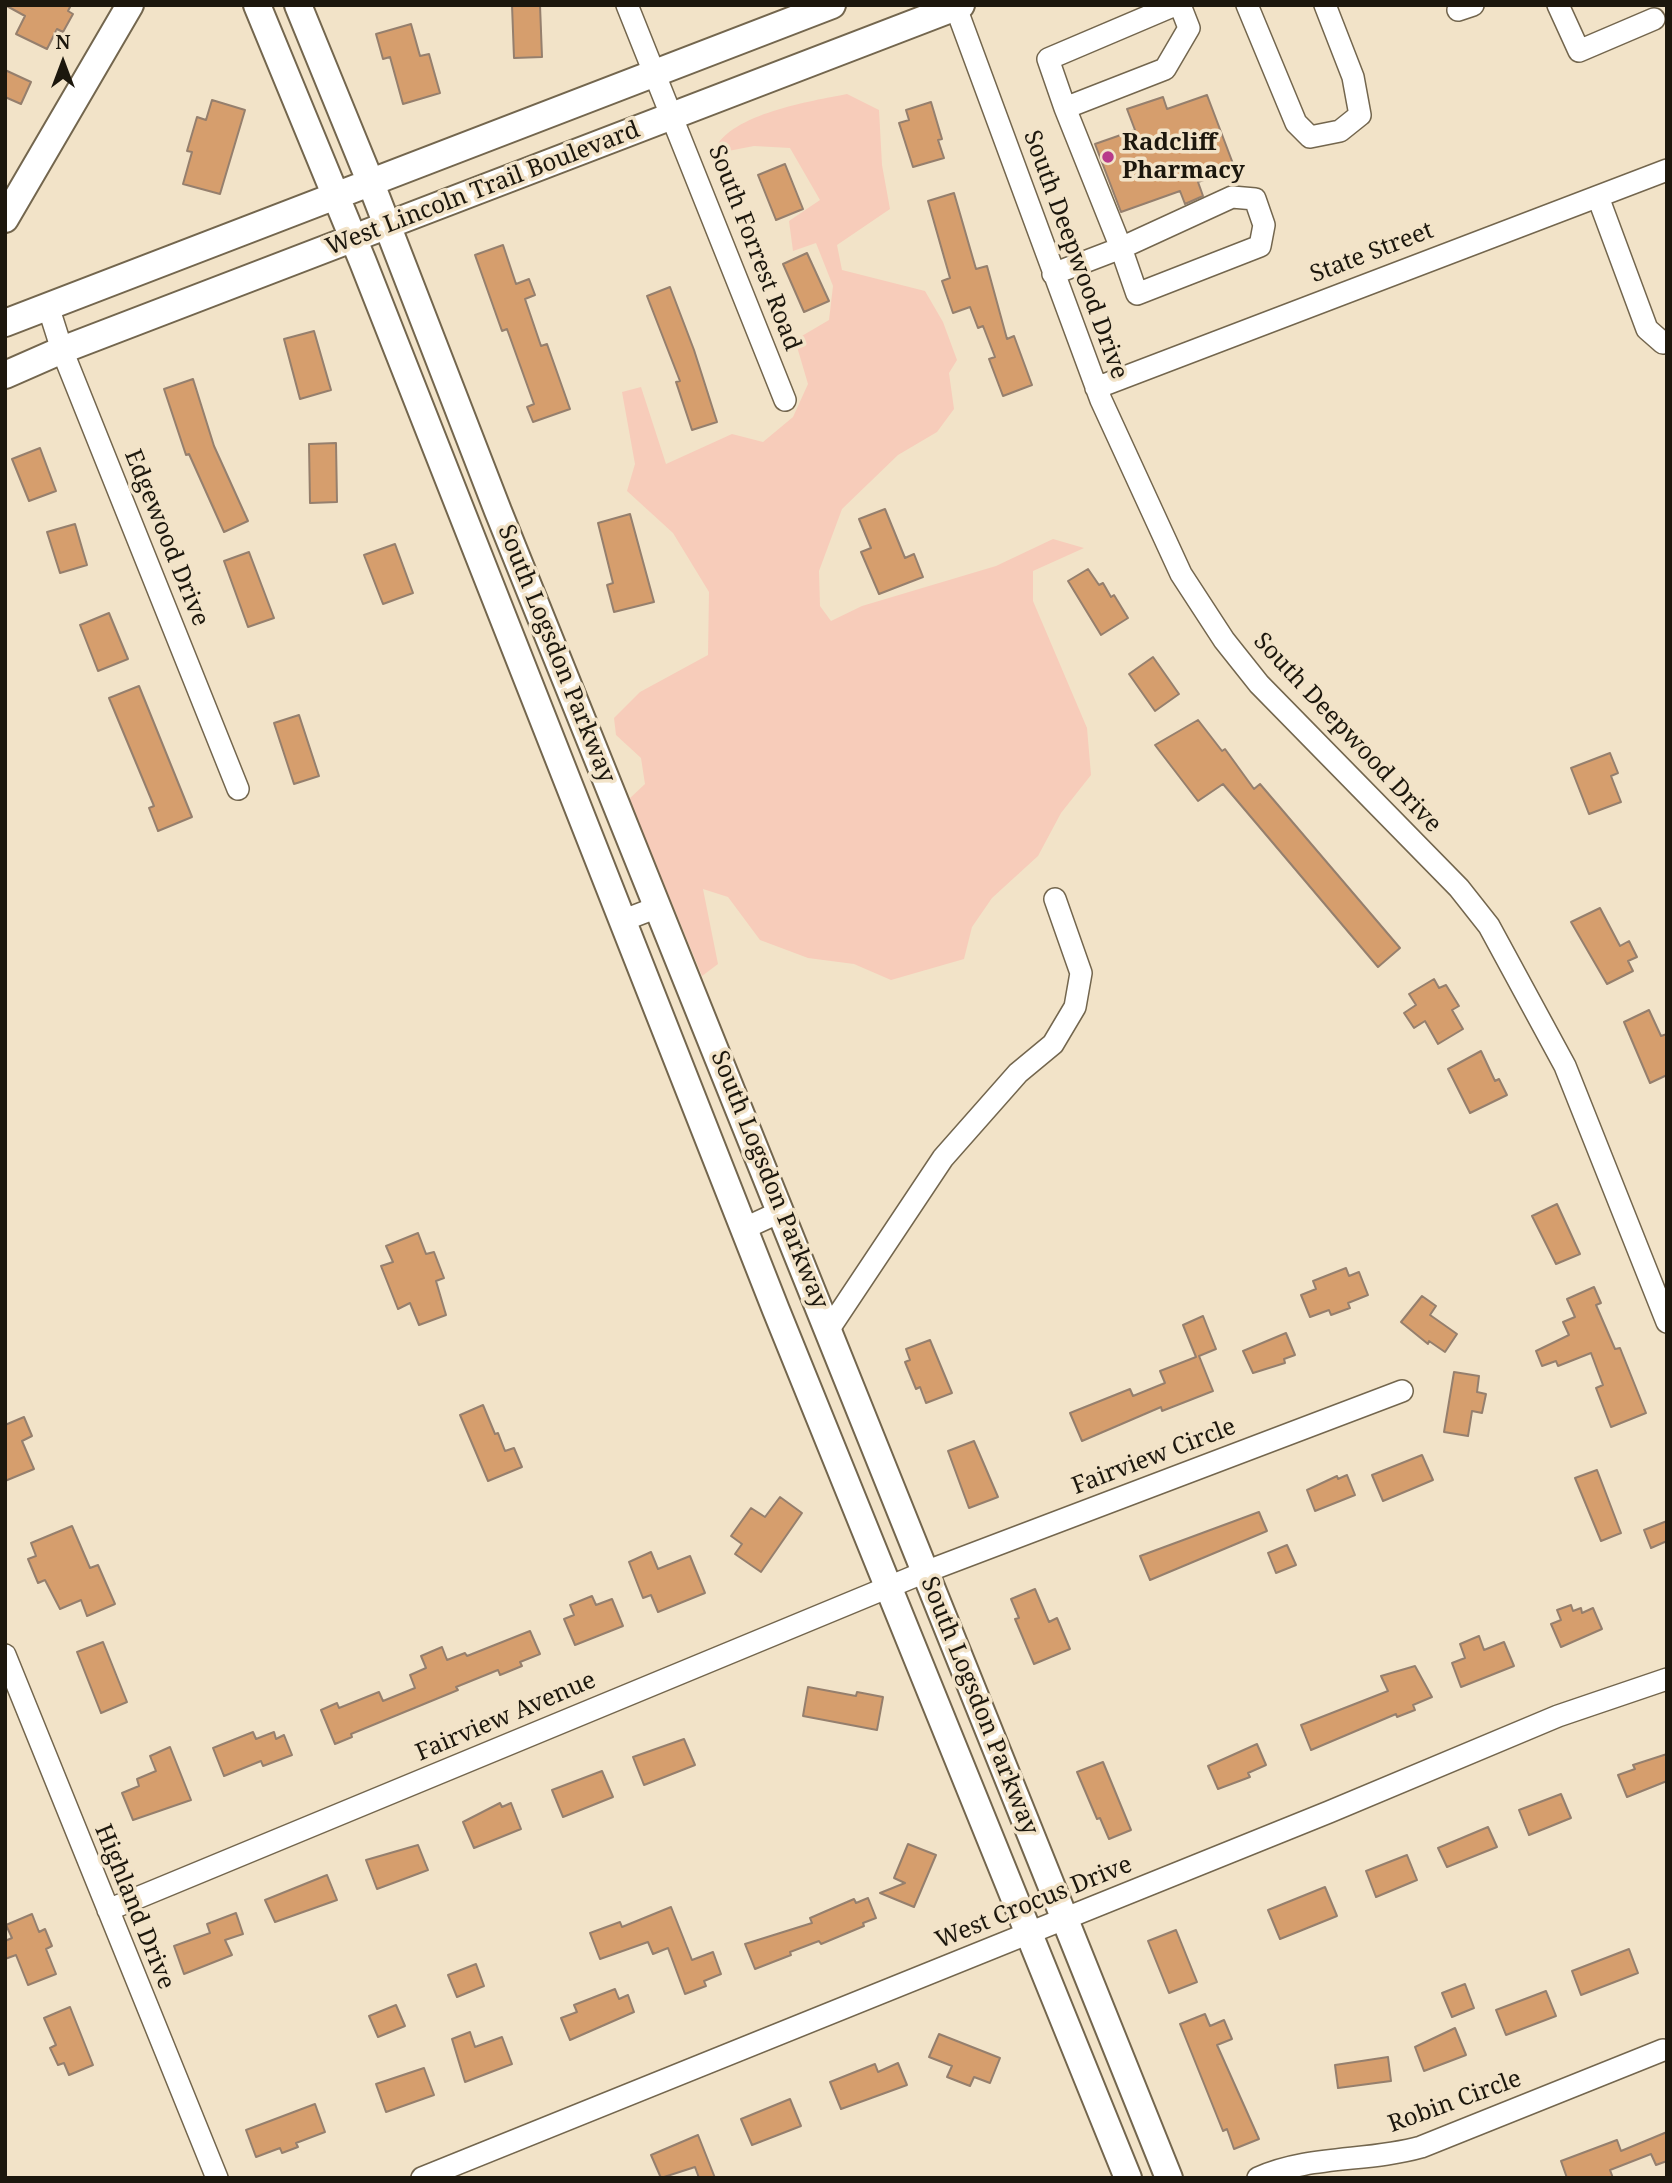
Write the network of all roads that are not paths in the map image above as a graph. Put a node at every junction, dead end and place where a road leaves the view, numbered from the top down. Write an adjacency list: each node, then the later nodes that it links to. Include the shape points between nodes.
1 (130, 5): 20 (main road)
2 (257, 5): 18 (main road, South Logsdon Parkway)
3 (298, 5): 17 (main road, South Logsdon Parkway)
4 (627, 5): 13 (street, South Forrest Road)
5 (832, 5): 13 (main road, West Lincoln Trail Boulevard)
6 (1175, 5): 14 (street, via 1048,59)
7 (1181, 5): 14 (street, via 1189,28 1165,69)
8 (1247, 5): 9 (street, via 1296,123 1310,136 1340,131 1360,115 1353,77)
9 (1325, 5)
10 (1558, 5): 12 (street, via 1579,51)
11 (957, 6): 15 (main road, West Lincoln Trail Boulevard); 24 (street, South Deepwood Drive)
12 (1654, 19)
13 (655, 74): 15 (street, South Forrest Road); 17 (main road, West Lincoln Trail Boulevard)
14 (1065, 108): 23 (street)
15 (673, 115): 21 (main road, West Lincoln Trail Boulevard); 31 (street, South Forrest Road)
16 (1667, 170): 19 (street, State Street)
17 (370, 181): 18 (main road, West Lincoln Trail Boulevard); 21 (main road, South Logsdon Parkway)
18 (335, 194): 22 (main road, South Logsdon Parkway); 25 (main road, West Lincoln Trail Boulevard, via 256,229)
19 (1598, 197): 27 (street, via 1647,329); 30 (street, State Street)
20 (5, 219)
21 (387, 226): 22 (main road, West Lincoln Trail Boulevard); 34 (main road, South Logsdon Parkway)
22 (353, 239): 28 (main road, West Lincoln Trail Boulevard); 35 (main road, South Logsdon Parkway)
23 (1121, 248): 23 (street, via 1136,294 1260,246 1264,225 1255,199 1232,197); 24 (street)
24 (1053, 274): 30 (street, South Deepwood Drive)
25 (48, 306): 26 (main road, West Lincoln Trail Boulevard); 28 (street, Edgewood Drive)
26 (5, 323)
27 (1665, 346)
28 (62, 350): 29 (main road, West Lincoln Trail Boulevard); 32 (street, Edgewood Drive)
29 (5, 375)
30 (1096, 388): 38 (street, South Deepwood Drive, via 1168,550 1224,640 1259,684 1459,888 1489,926 1565,1066)
31 (785, 400)
32 (238, 789)
33 (1055, 899): 39 (street, via 1081,973 1076,1007 1053,1044 1018,1073 943,1158)
34 (658, 907): 35 (street); 36 (main road, South Logsdon Parkway)
35 (624, 920): 37 (main road, South Logsdon Parkway)
36 (782, 1211): 37 (street); 39 (main road, South Logsdon Parkway)
37 (743, 1229): 42 (main road, South Logsdon Parkway)
38 (1667, 1322)
39 (829, 1329): 41 (main road, South Logsdon Parkway)
40 (1402, 1391): 41 (street, Fairview Circle)
41 (925, 1572): 42 (street, Fairview Avenue); 46 (main road, South Logsdon Parkway)
42 (890, 1586): 45 (street, Fairview Avenue); 47 (main road, South Logsdon Parkway)
43 (5, 1655): 45 (street, Highland Drive)
44 (1667, 1679): 46 (street, West Crocus Drive, via 1558,1716)
45 (108, 1910): 49 (street, Highland Drive)
46 (1064, 1920): 47 (street, West Crocus Drive); 52 (main road, South Logsdon Parkway)
47 (1030, 1933): 50 (street, West Crocus Drive); 51 (main road, South Logsdon Parkway)
48 (1663, 2050): 53 (street, Robin Circle, via 1421,2147 1398,2154 1310,2163)
49 (217, 2178)
50 (422, 2178)
51 (1128, 2178)
52 (1169, 2178)
53 (1258, 2178)

